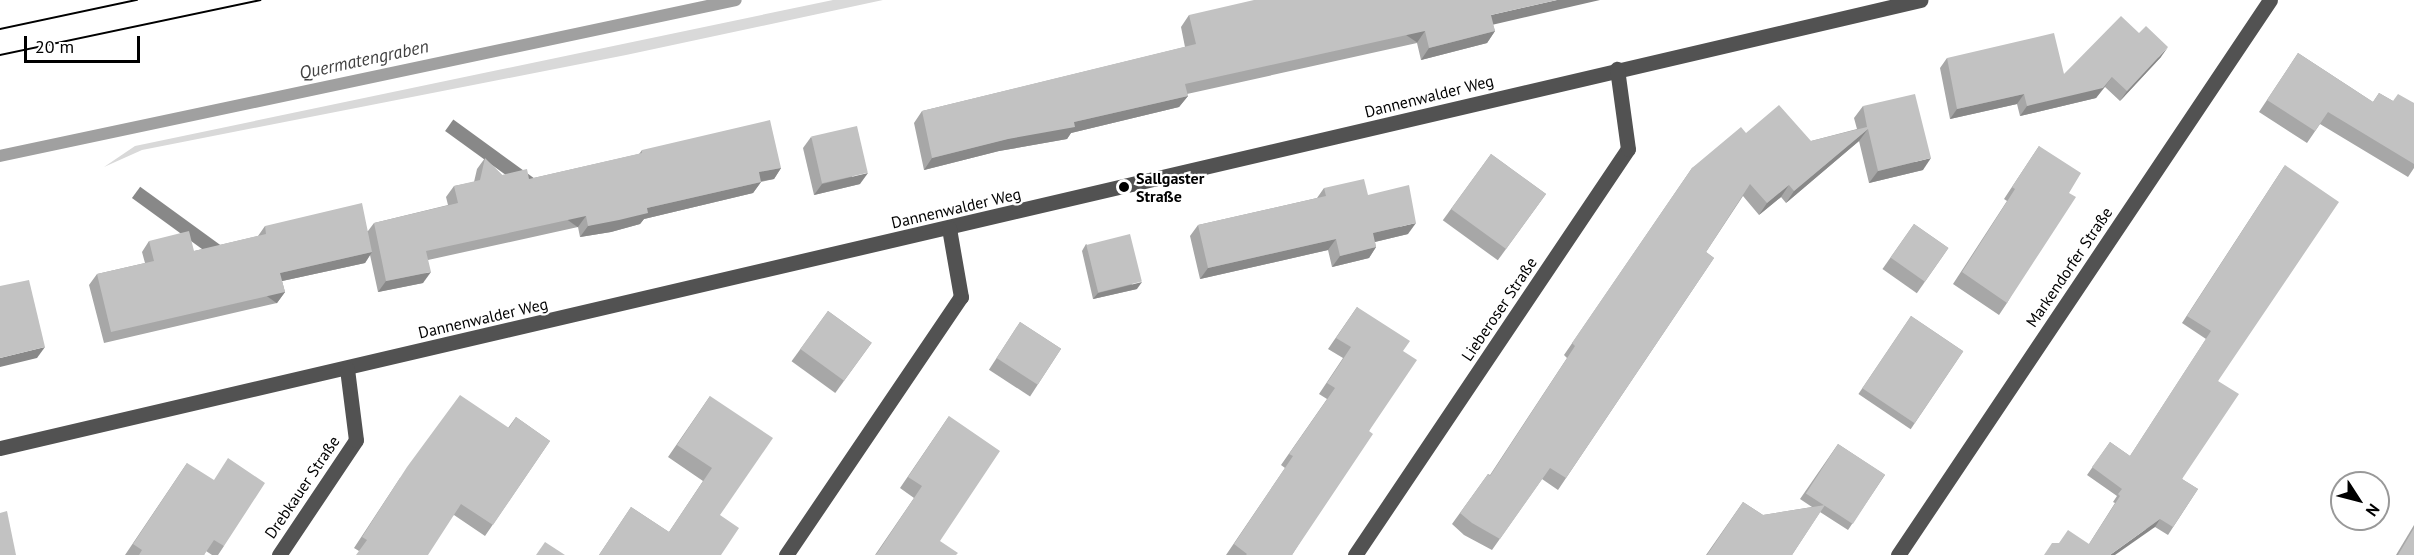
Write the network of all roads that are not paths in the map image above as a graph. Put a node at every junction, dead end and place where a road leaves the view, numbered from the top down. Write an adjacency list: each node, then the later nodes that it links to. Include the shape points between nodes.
1 (1920, 0): 3 (street, Dannenwalder Weg)
2 (2270, 0): 10 (street, Markendorfer Straße)
3 (1617, 69): 4 (street, Dannenwalder Weg); 9 (street, Lieberoser Straße, via 1628,149)
4 (950, 228): 5 (street, Dannenwalder Weg); 8 (street, via 961,297)
5 (347, 369): 6 (street, Dannenwalder Weg); 7 (street, Drebkauer Straße, via 356,440)
6 (0, 447)
7 (279, 555)
8 (786, 555)
9 (1355, 555)
10 (1898, 555)

